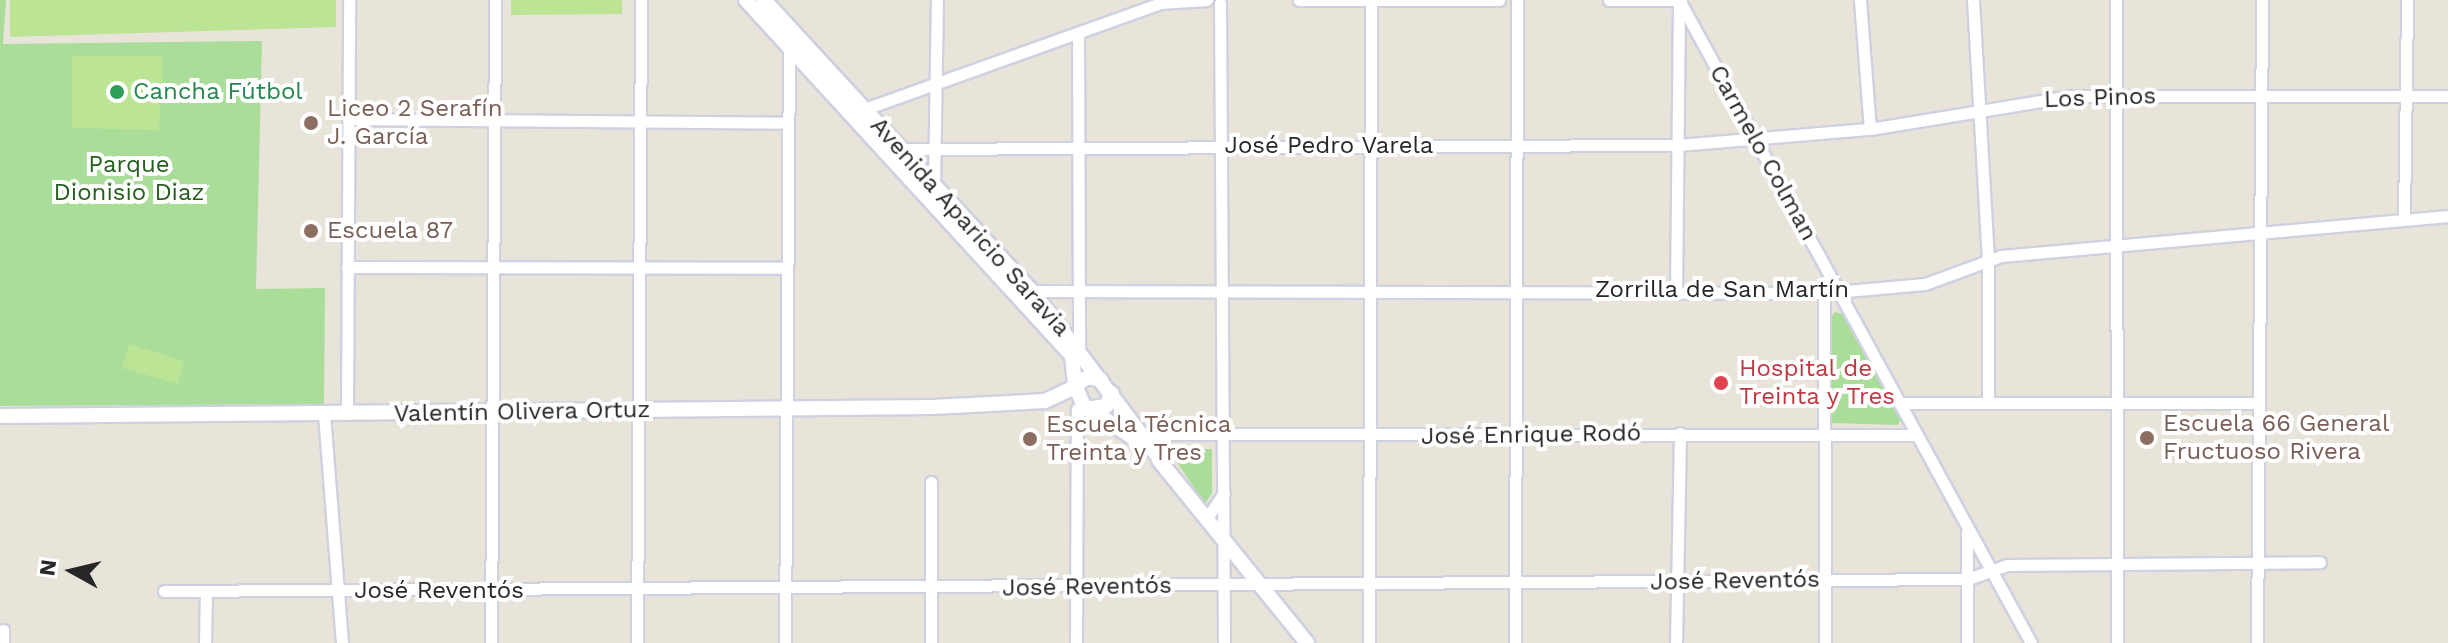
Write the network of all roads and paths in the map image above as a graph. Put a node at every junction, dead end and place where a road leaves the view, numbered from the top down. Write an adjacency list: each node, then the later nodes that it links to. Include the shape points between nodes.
1 (349, 0): 30 (street)
2 (495, 0): 31 (street)
3 (641, 0): 32 (street)
4 (746, 0): 20 (street, Avenida Aparicio Saravia)
5 (937, 0): 23 (street)
6 (1207, 0): 18 (street); 19 (street)
7 (1299, 0): 17 (street)
8 (1499, 0): 17 (street)
9 (1517, 0): 39 (street)
10 (1609, 0): 11 (street)
11 (1680, 0): 35 (street, Carmelo Colman); 36 (street)
12 (1860, 0): 34 (street)
13 (1973, 0): 28 (street)
14 (2116, 0): 24 (street)
15 (2262, 0): 25 (street)
16 (2407, 0): 26 (street)
17 (1371, 1): 40 (street)
18 (1164, 2): 21 (street)
19 (1223, 2): 38 (street)
20 (767, 4): 22 (street, Avenida Aparicio Saravia)
21 (1078, 33): 23 (street); 37 (street)
22 (791, 39): 29 (street, Avenida Aparicio Saravia); 33 (street)
23 (935, 83): 29 (street); 42 (street)
24 (2116, 96): 25 (street, Los Pinos); 28 (street, Los Pinos); 47 (street)
25 (2262, 96): 26 (street, Los Pinos); 46 (street)
26 (2407, 96): 27 (street, Los Pinos); 45 (street)
27 (2448, 96)
28 (1980, 109): 34 (street, Los Pinos); 48 (street)
29 (858, 112): 41 (street, Avenida Aparicio Saravia); 43 (street, Avenida Aparicio Saravia)
30 (348, 119): 31 (street); 49 (street)
31 (494, 120): 32 (street); 50 (street)
32 (640, 121): 33 (street); 51 (street)
33 (786, 123): 52 (street)
34 (1870, 129): 35 (street, Los Pinos)
35 (1755, 142): 36 (street, José Pedro Varela); 56 (street, Carmelo Colman)
36 (1678, 145): 39 (street, José Pedro Varela); 55 (street)
37 (1079, 146): 38 (street, José Pedro Varela); 42 (street, José Pedro Varela); 58 (street)
38 (1223, 146): 40 (street, José Pedro Varela); 59 (street)
39 (1517, 146): 40 (street, José Pedro Varela); 53 (street)
40 (1370, 147): 57 (street)
41 (903, 149): 42 (street, José Pedro Varela); 43 (street, Avenida Aparicio Saravia)
42 (936, 149): 43 (street)
43 (930, 190): 54 (street, Avenida Aparicio Saravia); 63 (street, Avenida Aparicio Saravia, via 1072,356)
44 (2448, 216): 45 (street, Zorrilla de San Martín)
45 (2404, 219): 46 (street, Zorrilla de San Martín)
46 (2261, 230): 47 (street, Zorrilla de San Martín); 69 (street)
47 (2116, 243): 48 (street, Zorrilla de San Martín); 68 (street)
48 (1988, 259): 56 (street, Zorrilla de San Martín, via 1925,284); 66 (street)
49 (347, 267): 50 (street); 75 (street)
50 (492, 267): 51 (street); 73 (street)
51 (639, 268): 52 (street); 72 (street)
52 (785, 268): 70 (street)
53 (1517, 290): 55 (street, Zorrilla de San Martín); 57 (street, Zorrilla de San Martín); 82 (street)
54 (1032, 291): 58 (street, Zorrilla de San Martín); 61 (street, Avenida Aparicio Saravia)
55 (1676, 291): 60 (street, Zorrilla de San Martín)
56 (1840, 291): 60 (street, Zorrilla de San Martín); 67 (street, Carmelo Colman)
57 (1370, 292): 59 (street, Zorrilla de San Martín); 81 (street)
58 (1079, 293): 59 (street, Zorrilla de San Martín); 61 (street)
59 (1223, 293): 83 (street)
60 (1824, 293): 77 (street)
61 (1079, 349): 62 (street, Avenida Aparicio Saravia)
62 (1101, 380): 63 (street, via 1088,377); 64 (street, Avenida Aparicio Saravia)
63 (1075, 386): 65 (street, Valentín Olivera Ortuz); 71 (street)
64 (1112, 393): 71 (street, via 1106,406); 79 (street, Avenida Aparicio Saravia)
65 (1045, 401): 70 (street, Valentín Olivera Ortuz); 71 (street, Valentín Olivera Ortuz)
66 (1988, 402): 67 (street); 68 (street)
67 (1899, 403): 80 (street, Carmelo Colman)
68 (2119, 403): 69 (street); 91 (street)
69 (2257, 403): 92 (street)
70 (784, 410): 72 (street, Valentín Olivera Ortuz); 103 (street)
71 (1085, 410): 84 (street, Avenida Aparicio Saravia, via 1136,436); 101 (street, via 1077,432)
72 (638, 411): 73 (street, Valentín Olivera Ortuz); 107 (street)
73 (492, 413): 75 (street, Valentín Olivera Ortuz); 106 (street)
74 (324, 414): 75 (street, Valentín Olivera Ortuz); 76 (street, Valentín Olivera Ortuz); 108 (street)
75 (347, 414)
76 (0, 416)
77 (1823, 432): 78 (street, José Enrique Rodó); 80 (street, José Enrique Rodó); 95 (street)
78 (1680, 433): 82 (street, José Enrique Rodó); 96 (street)
79 (1145, 434): 83 (street, José Enrique Rodó); 84 (street, Avenida Aparicio Saravia)
80 (1916, 435): 88 (street, Carmelo Colman)
81 (1370, 436): 82 (street, José Enrique Rodó); 83 (street, José Enrique Rodó); 98 (street)
82 (1517, 436): 97 (street)
83 (1225, 437): 86 (street)
84 (1164, 464): 87 (street, Avenida Aparicio Saravia)
85 (931, 482): 102 (street)
86 (1225, 493): 87 (street); 89 (street)
87 (1207, 518): 89 (street, Avenida Aparicio Saravia)
88 (1967, 527): 93 (street, Carmelo Colman); 94 (street)
89 (1224, 540): 99 (street); 100 (street, Avenida Aparicio Saravia)
90 (2320, 562): 92 (street)
91 (2118, 563): 92 (street); 93 (street, José Reventós, via 2007,565); 126 (street)
92 (2258, 563): 127 (street)
93 (1990, 572): 94 (street, José Reventós); 125 (street, Carmelo Colman)
94 (1968, 579): 95 (street, José Reventós); 124 (street)
95 (1825, 580): 96 (street, José Reventós); 123 (street)
96 (1677, 582): 97 (street, José Reventós); 122 (street)
97 (1515, 583): 98 (street, José Reventós); 121 (street)
98 (1369, 585): 100 (street, José Reventós); 120 (street)
99 (1224, 586): 100 (street, José Reventós); 101 (street, José Reventós); 118 (street)
100 (1259, 586): 119 (street, Avenida Aparicio Saravia)
101 (1077, 588): 102 (street, José Reventós); 117 (street)
102 (931, 589): 103 (street, José Reventós); 116 (street)
103 (786, 590): 107 (street, José Reventós); 115 (street)
104 (164, 591): 105 (street, José Reventós)
105 (206, 591): 108 (street, José Reventós); 111 (street)
106 (492, 591): 107 (street, José Reventós); 108 (street, José Reventós); 113 (street)
107 (637, 591): 114 (street)
108 (340, 592): 112 (street)
109 (3, 630): 110 (street)
110 (3, 643)
111 (205, 643)
112 (342, 643)
113 (491, 643)
114 (637, 643)
115 (785, 643)
116 (931, 643)
117 (1076, 643)
118 (1224, 643)
119 (1307, 643)
120 (1369, 643)
121 (1515, 643)
122 (1676, 643)
123 (1825, 643)
124 (1967, 643)
125 (2031, 643)
126 (2117, 643)
127 (2257, 643)

